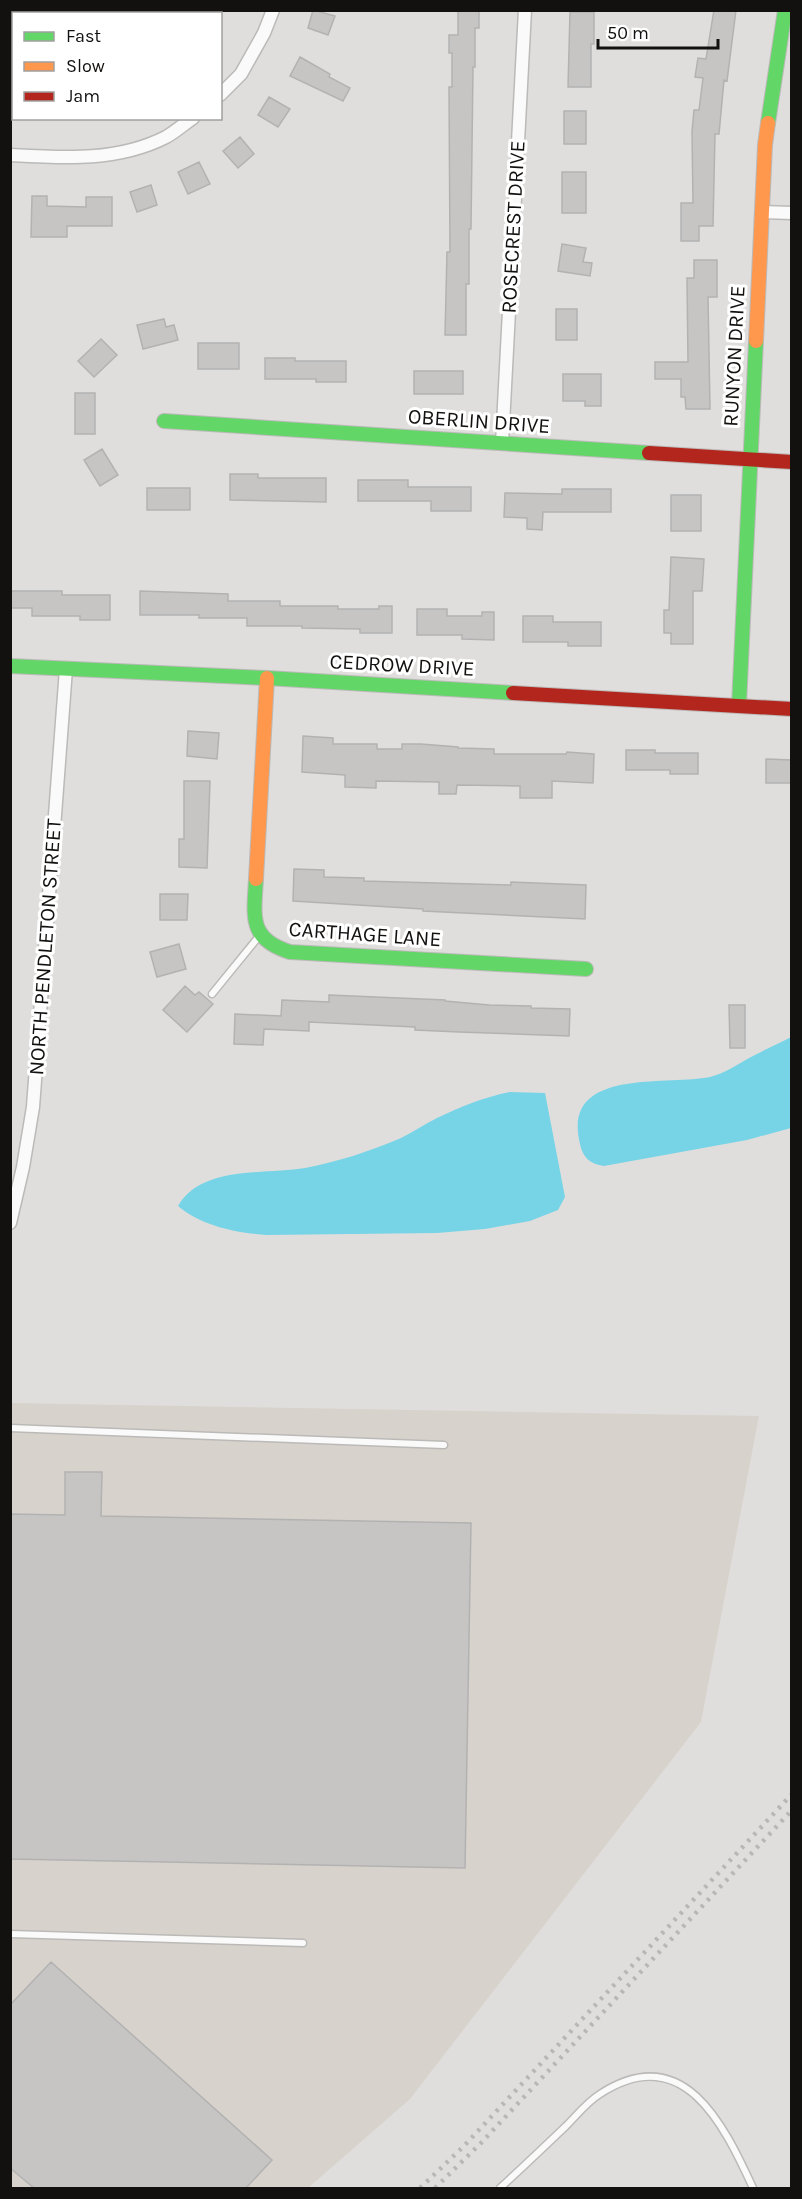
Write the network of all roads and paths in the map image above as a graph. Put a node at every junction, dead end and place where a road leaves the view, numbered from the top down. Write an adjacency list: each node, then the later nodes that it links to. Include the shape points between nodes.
1 (273, 10): 4 (street, via 241,74)
2 (525, 10): 10 (street, ROSECREST DRIVE)
3 (785, 10): 7 (street, RUNYON DRIVE, via 765,145)
4 (222, 93)
5 (190, 120): 6 (street, via 165,137 124,152 76,158)
6 (10, 155)
7 (762, 213): 8 (street); 11 (street, RUNYON DRIVE)
8 (792, 213)
9 (164, 421): 10 (street, OBERLIN DRIVE)
10 (501, 443): 11 (street, OBERLIN DRIVE)
11 (751, 459): 12 (street, OBERLIN DRIVE); 16 (street, RUNYON DRIVE)
12 (792, 462)
13 (10, 666): 14 (street, CEDROW DRIVE)
14 (66, 669): 15 (street, CEDROW DRIVE); 21 (street, NORTH PENDLETON STREET, via 33,1107)
15 (267, 678): 16 (street, CEDROW DRIVE); 18 (street, CARTHAGE LANE, via 254,915)
16 (739, 705): 17 (street, CEDROW DRIVE)
17 (792, 710)
18 (260, 935): 19 (street, CARTHAGE LANE, via 270,946 290,952); 20 (lane)
19 (586, 969)
20 (212, 994)
21 (10, 1223)
22 (10, 1428): 23 (lane)
23 (444, 1445)
24 (10, 1934): 25 (lane)
25 (303, 1942)
26 (500, 2188): 27 (lane, via 598,2095 631,2078 666,2077 700,2098 732,2143)
27 (753, 2188)

